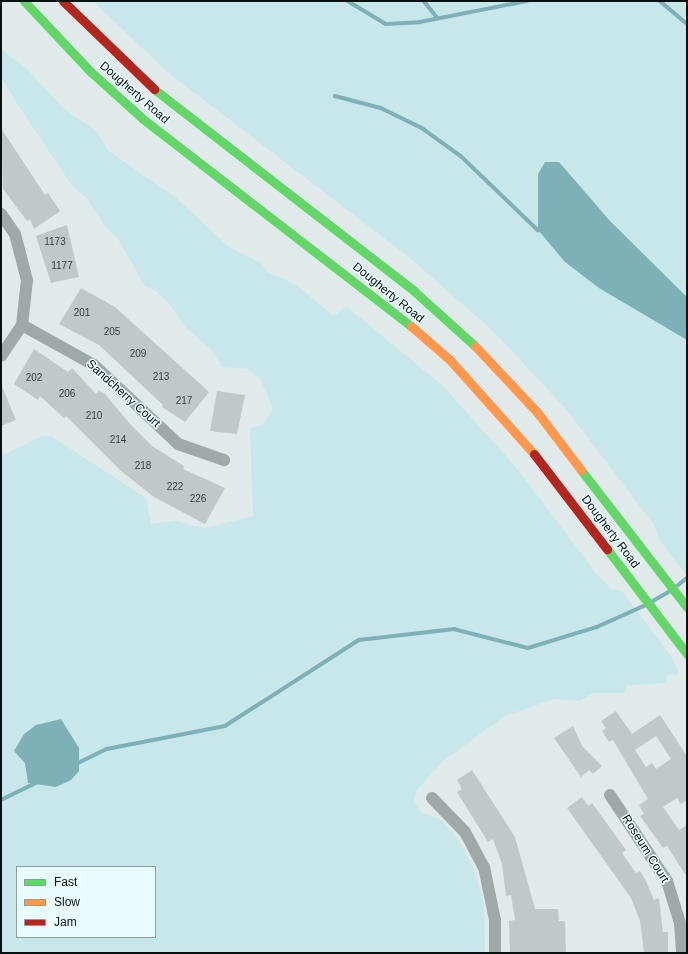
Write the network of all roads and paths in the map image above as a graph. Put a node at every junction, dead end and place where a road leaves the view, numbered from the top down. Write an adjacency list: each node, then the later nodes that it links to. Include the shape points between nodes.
1 (24, 1): 8 (main road, Dougherty Road, via 91,72 143,119 393,311 450,360 527,444)
2 (63, 1): 7 (main road, Dougherty Road, via 162,98 446,318 537,412)
3 (1, 214): 4 (street, via 24,257 27,303)
4 (22, 325): 5 (street); 6 (street, Sandcherry Court, via 94,365 178,444)
5 (1, 356)
6 (224, 460)
7 (687, 607)
8 (687, 654)
9 (610, 794): 12 (street, Roseum Court, via 668,881 680,923)
10 (432, 798): 11 (street, via 465,832 484,867 495,920)
11 (495, 953)
12 (682, 953)

